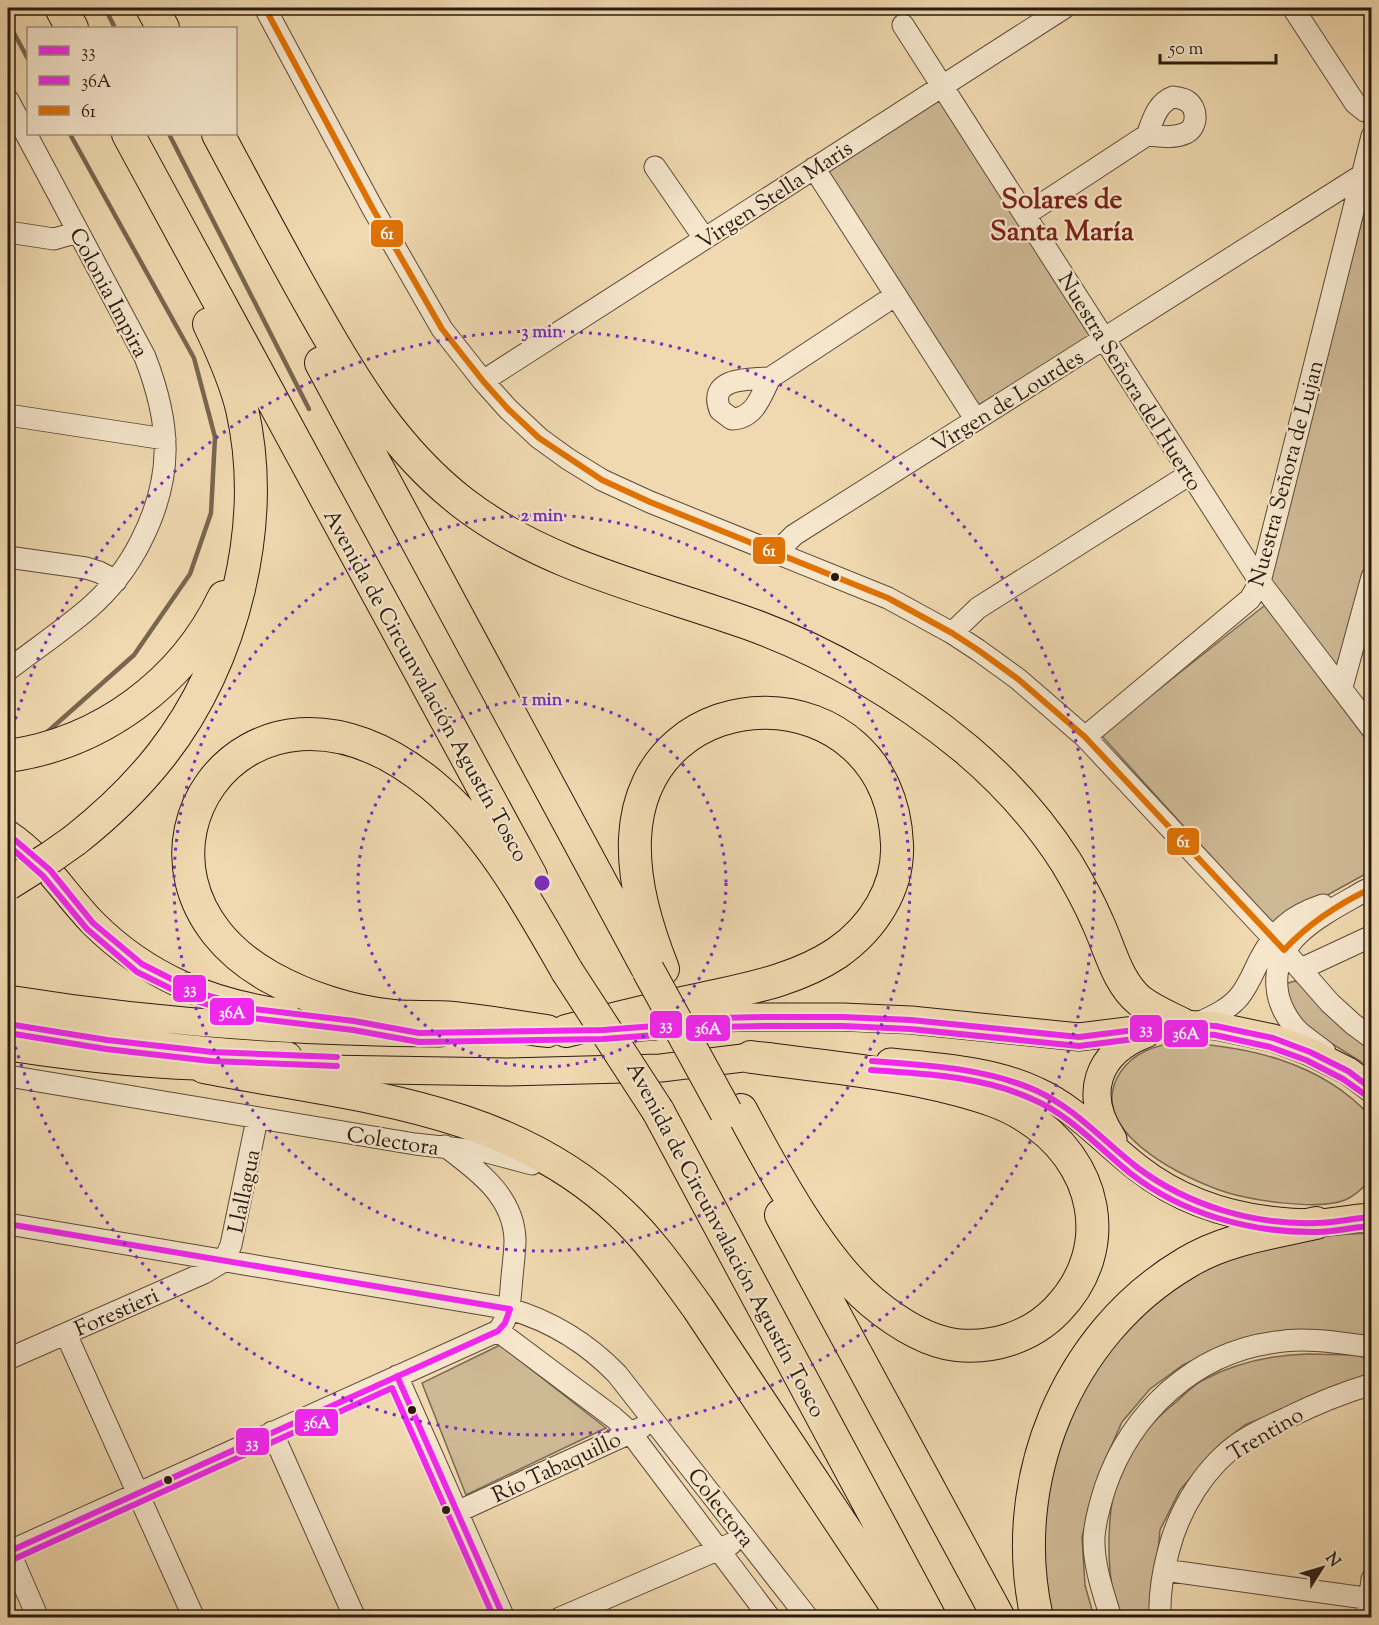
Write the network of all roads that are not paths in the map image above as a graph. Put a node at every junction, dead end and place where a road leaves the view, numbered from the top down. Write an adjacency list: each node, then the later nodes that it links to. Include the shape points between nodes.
1 (45, 8): 9 (highway)
2 (61, 8): 10 (highway)
3 (132, 8): 11 (highway)
4 (152, 8): 12 (highway)
5 (266, 8): 32 (street, via 442,329)
6 (1064, 8): 13 (street, Virgen Stella Maris)
7 (1293, 8): 15 (street, via 1355,103)
8 (903, 25): 13 (street, Nuestra Señora del Huerto)
9 (54, 27)
10 (71, 27)
11 (142, 27)
12 (162, 27)
13 (942, 86): 23 (street, Virgen Stella Maris); 25 (street, Nuestra Señora del Huerto)
14 (8, 100): 27 (street, Colonia Impira)
15 (1371, 113)
16 (111, 135): 37 (highway, via 202,309 232,379 247,436)
17 (129, 135): 56 (highway, Avenida de Circunvalación Agustín Tosco)
18 (199, 135): 54 (highway)
19 (219, 135): 59 (highway, via 364,396 396,438 438,482 501,528 538,547 599,573 792,641 874,684 925,718 965,749 1021,803 1045,832 1082,890 1128,989 1157,1012)
20 (1147, 135): 25 (street)
21 (1371, 136): 24 (street, Nuestra Señora de Lujan)
22 (655, 167): 28 (street)
23 (814, 168): 28 (street, Virgen Stella Maris); 29 (street)
24 (1362, 175): 30 (street, Virgen de Lourdes); 42 (street, Nuestra Señora de Lujan)
25 (1025, 215): 30 (street, Nuestra Señora del Huerto)
26 (8, 232): 27 (street, via 54,239)
27 (78, 232): 35 (street, Colonia Impira, via 145,357 161,407)
28 (704, 238): 32 (street, Virgen Stella Maris)
29 (896, 295): 31 (street); 34 (street)
30 (1105, 338): 34 (street, Virgen de Lourdes); 36 (street, Nuestra Señora del Huerto)
31 (770, 378)
32 (483, 381): 38 (street, via 539,438 602,480)
33 (8, 415): 35 (street)
34 (975, 420): 38 (street, Virgen de Lourdes, via 794,535)
35 (165, 439): 41 (street, Colonia Impira, via 160,497 139,545)
36 (1190, 474): 42 (street, Nuestra Señora del Huerto); 43 (street, via 978,608)
37 (250, 519): 48 (highway, via 220,604 198,641 169,675 101,727 50,747); 50 (highway, bridge, via 244,567 224,639 197,700 163,752 145,775 75,840)
38 (781, 554): 43 (street, via 888,598)
39 (8, 557): 41 (street, via 87,568)
40 (1371, 577): 45 (street)
41 (116, 580): 44 (street, Colonia Impira, via 88,609)
42 (1260, 582): 45 (street, Nuestra Señora del Huerto); 47 (street, Nuestra Señora de Lujan, via 1250,599)
43 (952, 633): 47 (street, via 1018,679)
44 (8, 670)
45 (1341, 687): 46 (street, Nuestra Señora del Huerto)
46 (1371, 729)
47 (1085, 737): 53 (street)
48 (8, 756)
49 (8, 834): 61 (main road, via 38,858 93,923 119,946 184,987 255,1009)
50 (8, 884)
51 (1369, 889): 53 (street, via 1306,911 1287,922)
52 (1371, 936): 55 (street)
53 (1278, 944): 55 (street); 59 (street, via 1238,998 1222,1011); 68 (street, via 1277,996 1287,1016 1299,1031)
54 (656, 969): 60 (highway, via 636,872 635,838 639,812 660,765 703,727 720,719 759,711 798,715 842,735 877,772 888,793 897,831 895,873 888,894 868,925 838,952 780,980); 69 (highway, bridge, via 686,1040)
55 (1301, 969): 62 (street, via 1330,1003)
56 (574, 970): 60 (highway, via 511,876 465,818 412,770 375,749 321,734 298,734 261,743 242,753 215,778 196,809 189,861 198,899 219,934 268,976 312,996 363,1011 392,1016 451,1017); 104 (highway, Avenida de Circunvalación Agustín Tosco, bridge, via 658,1111)
57 (8, 999): 61 (main road, via 208,1024)
58 (8, 1024): 66 (main road, via 223,1053 435,1060 580,1059)
59 (1182, 1025): 60 (main road, via 1078,1037 911,1020 766,1017); 68 (main road, via 1240,1029 1273,1038 1310,1052); 72 (main road, via 1132,1039 1119,1048 1100,1074 1096,1087 1101,1121)
60 (556, 1031): 61 (main road)
61 (420, 1033)
62 (1371, 1038)
63 (8, 1047): 65 (main road)
64 (752, 1057): 66 (main road); 69 (highway, via 907,1077 972,1094 1025,1116 1062,1146 1085,1185 1093,1225 1087,1263 1079,1282 1050,1317 1012,1339 985,1345 956,1345 902,1324 849,1279); 72 (main road, via 907,1064 995,1076 1038,1091 1070,1110)
65 (204, 1067): 66 (main road, via 507,1072); 73 (highway, via 343,1091 454,1118 543,1154)
66 (661, 1068)
67 (8, 1076): 70 (street, Colectora)
68 (1363, 1083)
69 (733, 1111): 105 (highway)
70 (257, 1119): 71 (street, Colectora); 78 (street, Llallagua, via 231,1245)
71 (445, 1146): 73 (street, via 523,1160); 79 (street, Colectora, via 495,1188 512,1220 515,1239)
72 (1139, 1170): 76 (main road, via 1172,1191 1209,1207 1249,1218)
73 (606, 1199): 103 (highway, via 643,1236 692,1300)
74 (1371, 1200): 76 (main road, via 1347,1214)
75 (1371, 1217): 76 (main road)
76 (1320, 1222): 106 (highway, via 1218,1247 1186,1263 1132,1304 1090,1353 1050,1426 1036,1471 1029,1554)
77 (8, 1224): 78 (street)
78 (224, 1261): 79 (street); 81 (street, Forestieri)
79 (510, 1309): 80 (street); 86 (street, Colectora, via 545,1322 586,1345 617,1374)
80 (498, 1330): 84 (street); 88 (street)
81 (66, 1334): 83 (street, Forestieri); 89 (street)
82 (1371, 1347): 107 (street, via 1316,1340 1259,1345 1217,1359 1162,1396 1123,1447 1097,1514 1095,1553)
83 (8, 1359)
84 (397, 1376): 87 (street); 90 (street)
85 (1371, 1384): 94 (street, Trentino, via 1312,1405 1226,1453 1185,1507)
86 (655, 1421): 88 (street, Río Tabaquillo); 91 (street, Colectora)
87 (272, 1432): 89 (street); 98 (street)
88 (630, 1432): 90 (street, Río Tabaquillo); 92 (street)
89 (138, 1493): 93 (street); 97 (street)
90 (457, 1512): 99 (street)
91 (745, 1537): 92 (street); 102 (street, Colectora)
92 (719, 1549): 100 (street); 101 (street)
93 (8, 1551): 96 (street)
94 (1164, 1570): 95 (street); 108 (street, Trentino)
95 (1370, 1598)
96 (38, 1617)
97 (194, 1617)
98 (355, 1617)
99 (504, 1617)
100 (560, 1617)
101 (770, 1617)
102 (808, 1617)
103 (904, 1617)
104 (930, 1617)
105 (999, 1617)
106 (1037, 1617)
107 (1111, 1617)
108 (1160, 1617)

